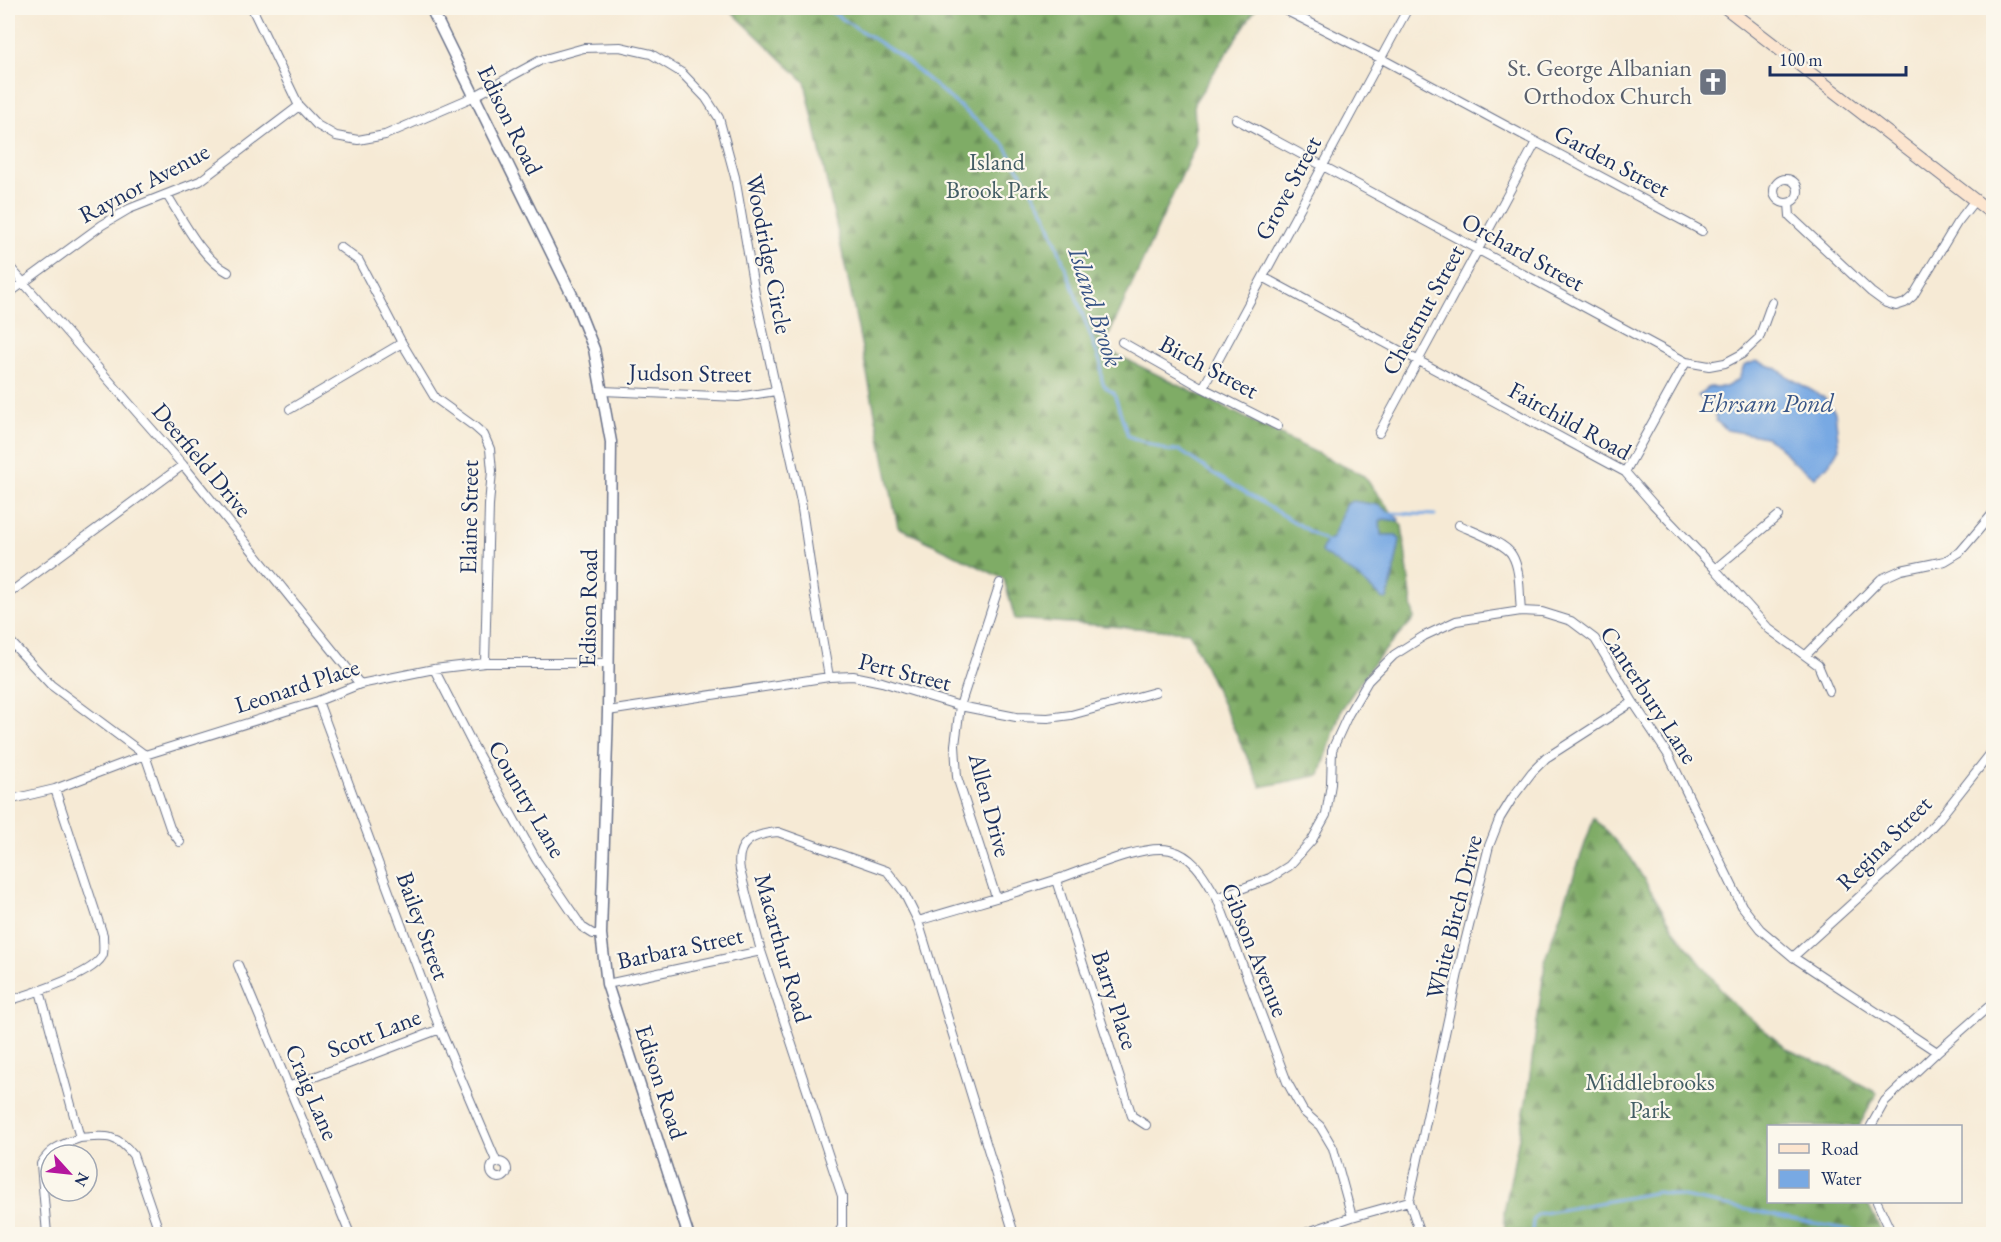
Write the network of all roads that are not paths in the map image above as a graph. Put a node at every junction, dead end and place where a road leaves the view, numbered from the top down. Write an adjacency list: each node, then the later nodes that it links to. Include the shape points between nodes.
1 (252, 8): 8 (street, Woodridge Circle)
2 (431, 8): 7 (street, Edison Road)
3 (1281, 8): 6 (street, Garden Street)
4 (1408, 8): 6 (street, Grove Street)
5 (1730, 9): 13 (main road)
6 (1380, 58): 10 (street, Garden Street); 11 (street, Grove Street)
7 (475, 96): 8 (street, Woodridge Circle, via 385,135 358,140 327,131); 30 (street, Edison Road, via 574,299 594,349); 31 (street, Woodridge Circle, via 541,60 584,48 620,47 651,54 682,73 719,118 735,177)
8 (299, 105): 12 (street, Raynor Avenue, via 200,181)
9 (1236, 119): 11 (street, Orchard Street)
10 (1536, 142): 16 (street, Garden Street); 18 (street, Chestnut Street)
11 (1322, 166): 18 (street, Orchard Street); 21 (street, Grove Street)
12 (167, 195): 20 (street, via 209,258); 22 (street, Raynor Avenue, via 129,209 102,225)
13 (1975, 200): 14 (street, via 1912,296 1896,306 1871,292 1790,216); 15 (main road)
14 (1789, 203)
15 (1994, 214)
16 (1702, 231)
17 (340, 247): 26 (street, Elaine Street, via 359,261)
18 (1479, 249): 27 (street, Chestnut Street); 28 (street, Orchard Street)
19 (8, 266): 22 (street, Deerfield Drive)
20 (228, 273)
21 (1263, 277): 27 (street, Fairchild Road); 29 (street, Grove Street)
22 (21, 283): 23 (street, Raynor Avenue); 35 (street, Deerfield Drive)
23 (8, 294)
24 (1772, 302): 28 (street, Orchard Street, via 1759,338 1742,354 1709,366)
25 (1122, 342): 29 (street, Birch Street)
26 (402, 343): 32 (street); 46 (street, Elaine Street, via 435,398 476,427 489,449 492,471)
27 (1417, 360): 34 (street, Chestnut Street); 36 (street, Fairchild Road)
28 (1686, 362): 36 (street)
29 (1203, 388): 33 (street, Birch Street)
30 (603, 391): 31 (street, Judson Street, via 738,397); 47 (street, Edison Road, via 611,442)
31 (776, 392): 49 (street, Woodridge Circle, via 801,502)
32 (290, 409)
33 (1278, 426)
34 (1379, 433)
35 (183, 465): 42 (street); 50 (street, Deerfield Drive)
36 (1625, 472): 40 (street, Fairchild Road)
37 (1994, 512): 45 (street, via 1960,552 1946,561 1901,570 1881,579)
38 (1778, 516): 40 (street)
39 (1459, 525): 43 (street, via 1511,553)
40 (1715, 569): 45 (street, Fairchild Road, via 1769,629)
41 (1000, 583): 55 (street, Allen Drive)
42 (8, 594)
43 (1521, 611): 54 (street, Canterbury Lane, via 1542,612 1571,621 1595,639); 64 (street, Canterbury Lane, via 1456,621 1394,655 1368,681 1332,750 1326,815 1312,840 1289,867)
44 (8, 639): 58 (street, via 51,685)
45 (1806, 655): 51 (street, Fairchild Road, via 1818,665)
46 (485, 663): 47 (street, Leonard Place); 48 (street, Leonard Place)
47 (609, 663): 56 (street, Edison Road)
48 (434, 669): 50 (street, Leonard Place); 66 (street, Country Lane, via 537,861 582,927)
49 (829, 677): 55 (street, Pert Street, via 853,676 882,682); 56 (street, Pert Street)
50 (360, 684): 53 (street, Leonard Place)
51 (1829, 691)
52 (1155, 692): 55 (street, Pert Street, via 1048,718 1016,717)
53 (318, 701): 58 (street, Leonard Place); 74 (street, Bailey Street)
54 (1633, 702): 68 (street, Canterbury Lane, via 1669,756 1742,906 1760,929); 81 (street, White Birch Drive, via 1546,758 1500,818 1489,846 1464,950)
55 (960, 706): 63 (street, Allen Drive, via 955,745 957,777)
56 (608, 711): 66 (street, Edison Road)
57 (1994, 749): 68 (street, Regina Street, via 1938,820 1902,858)
58 (145, 755): 59 (street, Leonard Place); 61 (street, via 170,828)
59 (55, 789): 60 (street, Leonard Place); 71 (street, via 103,935 102,956 92,968)
60 (8, 800)
61 (180, 842)
62 (1056, 880): 63 (street, Gibson Avenue); 64 (street, Gibson Avenue, via 1119,858 1168,849 1187,856); 77 (street, Barry Place, via 1132,1116)
63 (996, 897): 65 (street, Gibson Avenue)
64 (1217, 898): 83 (street, Gibson Avenue, via 1287,1082 1303,1111 1320,1126 1333,1148)
65 (918, 921): 67 (street, Macarthur Road, via 903,891 887,872 778,832 761,833 746,841 738,857); 89 (street, Macarthur Road)
66 (601, 934): 70 (street, Edison Road)
67 (761, 951): 70 (street, Barbara Street); 88 (street, Macarthur Road, via 842,1196 842,1227)
68 (1793, 957): 75 (street, Canterbury Lane)
69 (237, 964): 76 (street, Craig Lane)
70 (607, 984): 87 (street, Edison Road)
71 (40, 991): 72 (street); 79 (street)
72 (8, 1001)
73 (1994, 1002): 75 (street)
74 (440, 1029): 76 (street, Scott Lane); 80 (street, Bailey Street)
75 (1937, 1052): 78 (street, via 1885,1101)
76 (288, 1087): 86 (street, Craig Lane)
77 (1146, 1125)
78 (1872, 1125)
79 (80, 1138): 84 (street, via 55,1148 42,1164); 85 (street, via 106,1135 125,1145 133,1155)
80 (497, 1163)
81 (1409, 1201): 83 (street); 91 (street)
82 (1877, 1203): 92 (street)
83 (1352, 1217): 90 (street)
84 (47, 1234)
85 (160, 1234)
86 (350, 1234)
87 (688, 1234)
88 (838, 1234)
89 (1014, 1234)
90 (1302, 1234)
91 (1420, 1234)
92 (1892, 1234)

